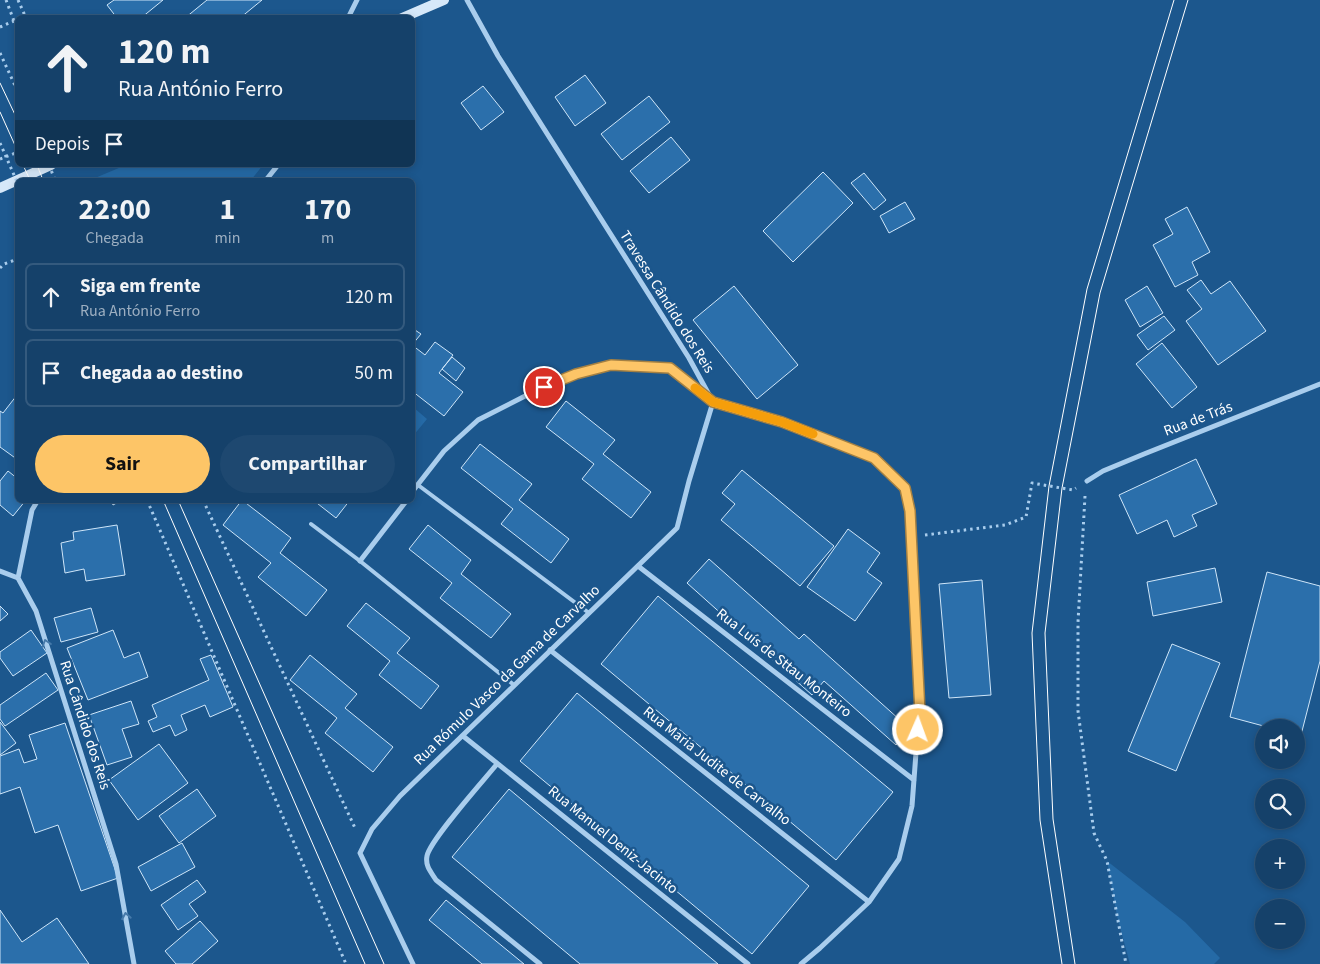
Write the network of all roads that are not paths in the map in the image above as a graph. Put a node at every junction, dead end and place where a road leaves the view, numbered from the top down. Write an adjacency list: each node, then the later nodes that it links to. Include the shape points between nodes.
1 (357, 0): 4 (street)
2 (444, 0): 5 (main road)
3 (467, 0): 13 (street, Travessa Cândido dos Reis, via 498,56)
4 (350, 15)
5 (409, 15)
6 (46, 167): 8 (main road)
7 (276, 167): 9 (street)
8 (22, 178)
9 (268, 178)
10 (15, 181): 11 (main road)
11 (0, 188)
12 (1320, 384): 14 (street, Rua de Trás, via 1103,471)
13 (713, 402): 15 (street, via 670,368 611,365 576,374 478,420 444,451); 21 (street, Rua Rómulo Vasco da Gama de Carvalho, via 677,528); 29 (street, via 782,422 874,458 905,488 910,511 920,713)
14 (1087, 481)
15 (418, 485): 16 (street); 24 (lane)
16 (415, 488)
17 (36, 503): 23 (street)
18 (405, 503): 20 (street)
19 (310, 524): 20 (lane)
20 (360, 561): 26 (lane)
21 (638, 566): 24 (street, Rua Rómulo Vasco da Gama de Carvalho); 29 (street, Rua Luís de Sttau Monteiro)
22 (0, 571): 23 (street)
23 (18, 578): 31 (street, Rua Cândido dos Reis, one-way to 23, via 116,864 36,610)
24 (589, 613): 25 (street, Rua Rómulo Vasco da Gama de Carvalho)
25 (550, 650): 26 (street, Rua Rómulo Vasco da Gama de Carvalho); 30 (street, Rua Maria Judite de Carvalho)
26 (514, 685): 27 (street, Rua Rómulo Vasco da Gama de Carvalho)
27 (463, 736): 28 (street, Rua Manuel Deniz-Jacinto); 32 (street, Rua Rómulo Vasco da Gama de Carvalho, via 400,796 372,829 360,854)
28 (497, 764): 33 (street, via 436,838 427,855 428,869 436,880); 34 (street, Rua Manuel Deniz-Jacinto)
29 (914, 780): 30 (street, via 912,806 899,859)
30 (869, 902): 35 (street)
31 (134, 964)
32 (413, 964)
33 (540, 964)
34 (748, 964)
35 (800, 964)

